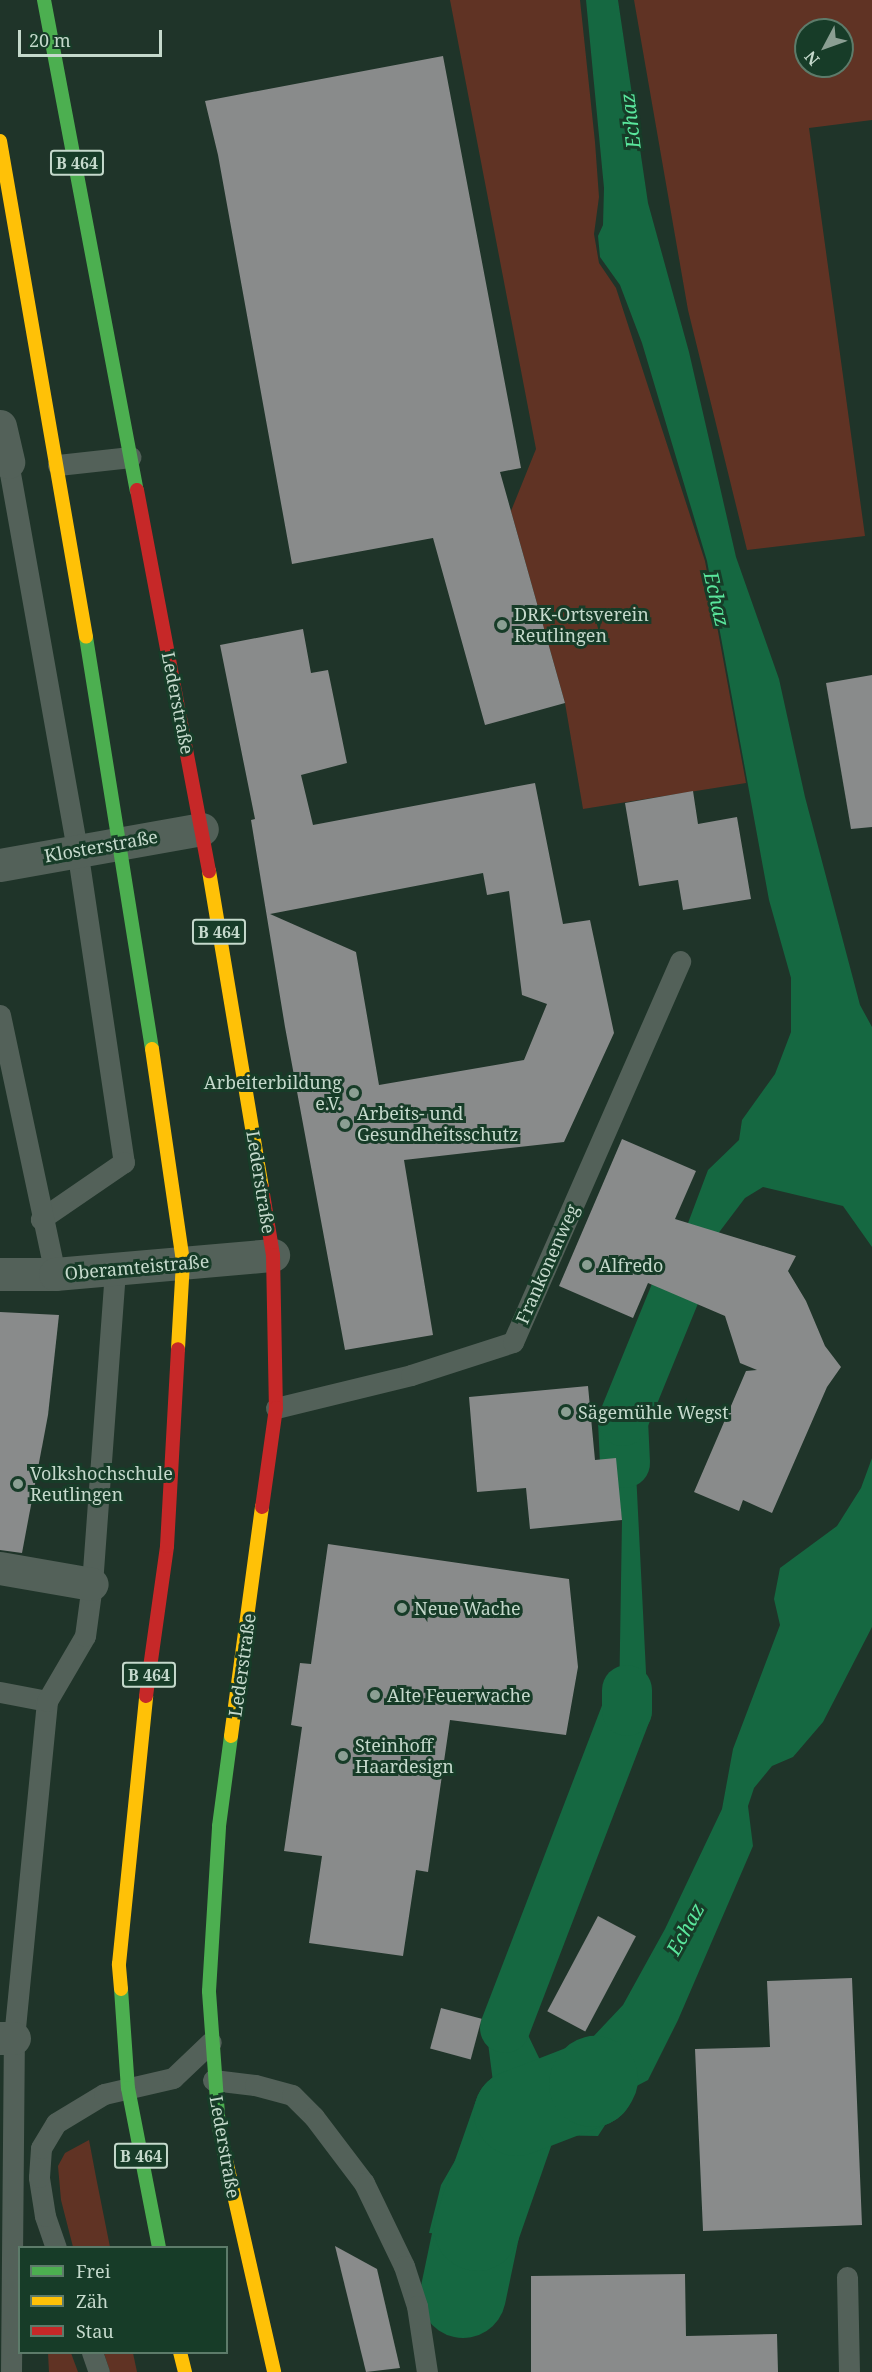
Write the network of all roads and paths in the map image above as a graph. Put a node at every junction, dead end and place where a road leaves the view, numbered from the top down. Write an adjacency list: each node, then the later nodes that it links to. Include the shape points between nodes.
1 (44, 0): 4 (main road, Lederstraße / B 464)
2 (0, 141): 6 (main road, B 464)
3 (0, 426): 5 (street)
4 (131, 457): 6 (lane); 7 (main road, Lederstraße / B 464)
5 (4, 463): 9 (lane)
6 (57, 465): 8 (main road, B 464)
7 (202, 829): 8 (street, Klosterstraße); 14 (main road, Lederstraße / B 464)
8 (122, 841): 9 (street, Klosterstraße); 15 (main road, B 464)
9 (77, 849): 10 (street, Klosterstraße); 13 (lane, via 123,1162)
10 (0, 865)
11 (680, 961): 19 (lane, Frankonenweg, via 513,1342 411,1375)
12 (0, 1015): 13 (lane)
13 (41, 1219): 18 (lane)
14 (273, 1255): 15 (street, Oberamteistraße); 19 (main road, Lederstraße / B 464)
15 (183, 1262): 16 (street, Oberamteistraße); 27 (main road, B 464, via 167,1546 138,1751 120,1934 119,1988)
16 (115, 1269): 18 (street, Oberamteistraße); 21 (lane)
17 (0, 1274): 18 (street, Oberamteistraße)
18 (55, 1274)
19 (276, 1408): 25 (main road, Lederstraße / B 464, via 219,1826 211,1920)
20 (0, 1568): 21 (street)
21 (92, 1584): 23 (lane, via 85,1636)
22 (0, 1692): 23 (lane)
23 (47, 1701): 24 (lane)
24 (7, 2038): 33 (lane)
25 (211, 2042): 26 (main road, Lederstraße / B 464); 27 (lane, via 173,2078)
26 (213, 2080): 36 (main road, Lederstraße / B 464, via 245,2251); 37 (lane, via 292,2095 314,2117 364,2183 404,2266 417,2306)
27 (128, 2088): 28 (lane, via 86,2103 56,2123 41,2148 41,2187); 29 (main road, B 464)
28 (56, 2246)
29 (159, 2246)
30 (847, 2277): 38 (lane)
31 (93, 2354): 34 (lane)
32 (180, 2354): 35 (main road)
33 (11, 2372)
34 (99, 2372)
35 (185, 2372)
36 (274, 2372)
37 (428, 2372)
38 (849, 2372)

